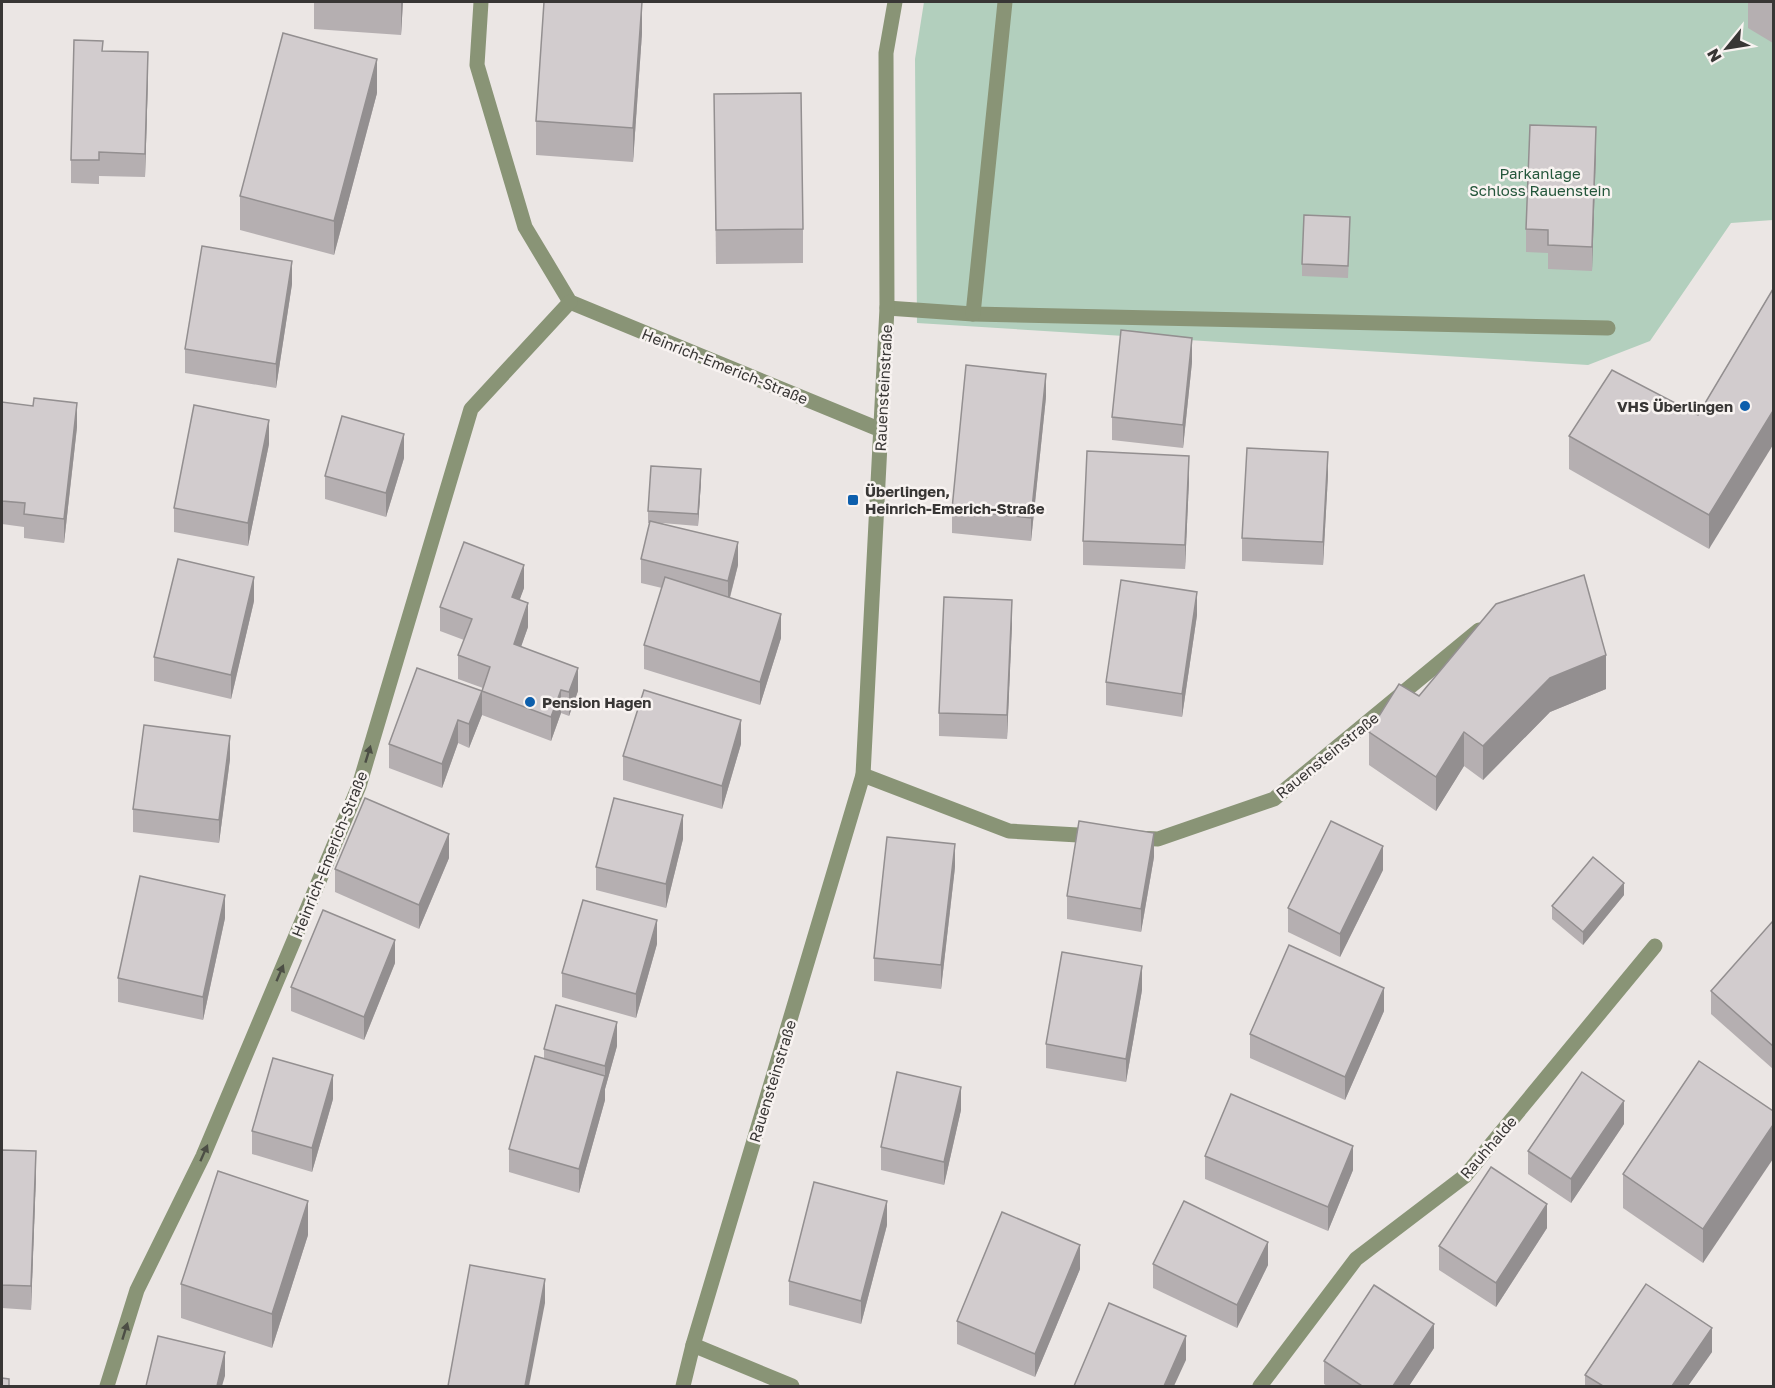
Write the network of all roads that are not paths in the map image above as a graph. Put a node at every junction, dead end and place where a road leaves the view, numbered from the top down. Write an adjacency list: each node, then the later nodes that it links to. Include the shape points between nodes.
1 (481, 2): 4 (street, via 477,65 525,228)
2 (895, 2): 5 (street, Rauensteinstraße, via 886,53)
3 (1005, 2): 6 (street)
4 (570, 302): 8 (street, Heinrich-Emerich-Straße); 13 (street, Heinrich-Emerich-Straße, one-way to 4, via 137,1290 203,1156 359,786 471,409)
5 (887, 308): 6 (street); 8 (street, Rauensteinstraße)
6 (973, 314): 7 (street)
7 (1608, 328)
8 (881, 430): 10 (street, Rauensteinstraße)
9 (1489, 622): 10 (street, Rauensteinstraße, via 1274,799 1158,839 1010,831)
10 (863, 775): 12 (street, Rauensteinstraße)
11 (1655, 946): 16 (street, Rauhhalde, via 1465,1176 1356,1259)
12 (693, 1344): 14 (street, Rauensteinstraße); 15 (street)
13 (108, 1386)
14 (683, 1386)
15 (792, 1386)
16 (1260, 1386)

